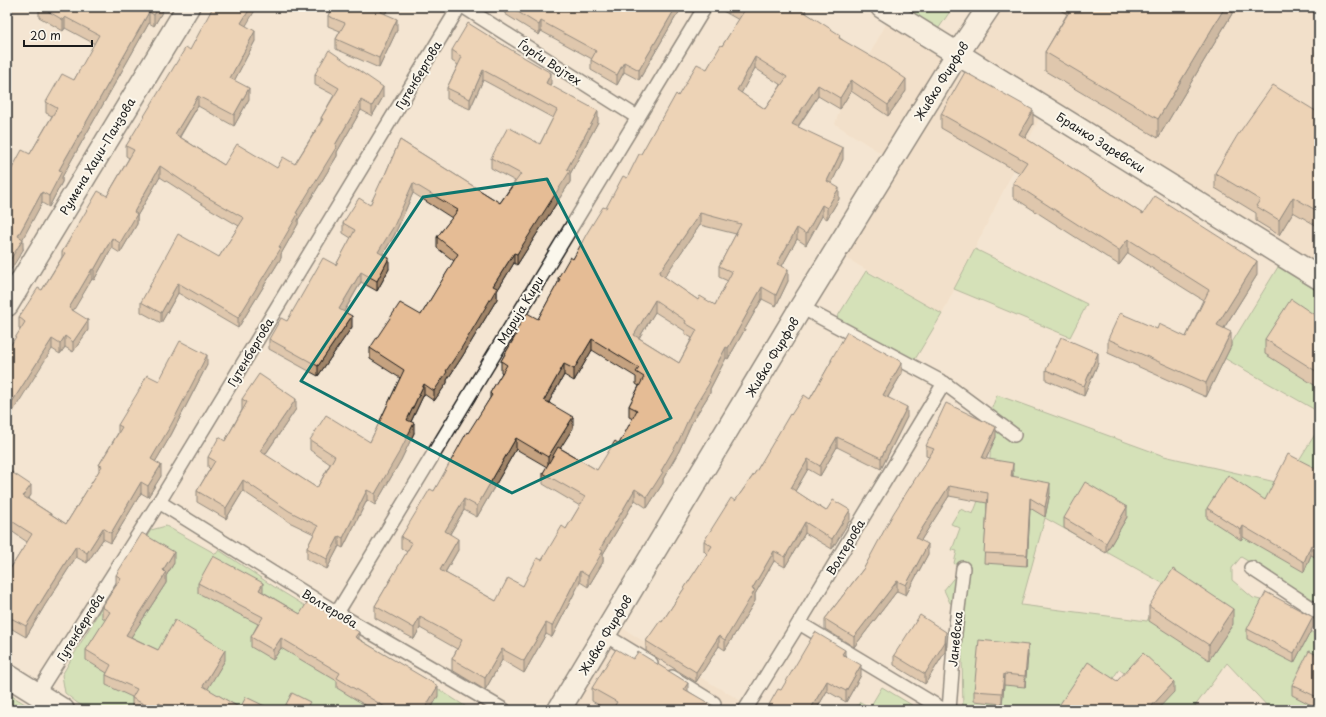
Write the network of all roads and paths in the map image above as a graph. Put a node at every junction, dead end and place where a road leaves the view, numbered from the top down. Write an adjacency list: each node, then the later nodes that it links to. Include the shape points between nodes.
1 (188, 7): 10 (street, Румена Хаџи-Панзова)
2 (459, 7): 14 (lane, Гутенбергова)
3 (464, 7): 8 (lane, Ѓорѓи Војтех)
4 (705, 7): 8 (lane, Марија Кири)
5 (882, 7): 7 (street, Бранко Заревски)
6 (989, 7): 7 (street, Живко Фирфов)
7 (958, 53): 9 (street, Бранко Заревски); 11 (street, Живко Фирфов)
8 (637, 117): 17 (lane, Марија Кири)
9 (1319, 278)
10 (7, 305)
11 (801, 307): 12 (lane); 20 (street, Живко Фирфов)
12 (944, 383): 13 (lane); 19 (lane, Волтерова)
13 (1014, 435)
14 (159, 502): 17 (lane, Волтерова); 22 (lane, Гутенбергова)
15 (963, 568): 29 (lane, Јаневска)
16 (1251, 568): 18 (lane)
17 (337, 613): 25 (lane, Волтерова)
18 (1319, 613)
19 (799, 623): 27 (lane, Волтерова); 28 (lane)
20 (605, 635): 23 (lane); 26 (street, Живко Фирфов)
21 (7, 675): 22 (street)
22 (37, 694): 24 (street)
23 (714, 703)
24 (63, 710)
25 (504, 710)
26 (560, 710)
27 (745, 710)
28 (944, 710)
29 (949, 710)

